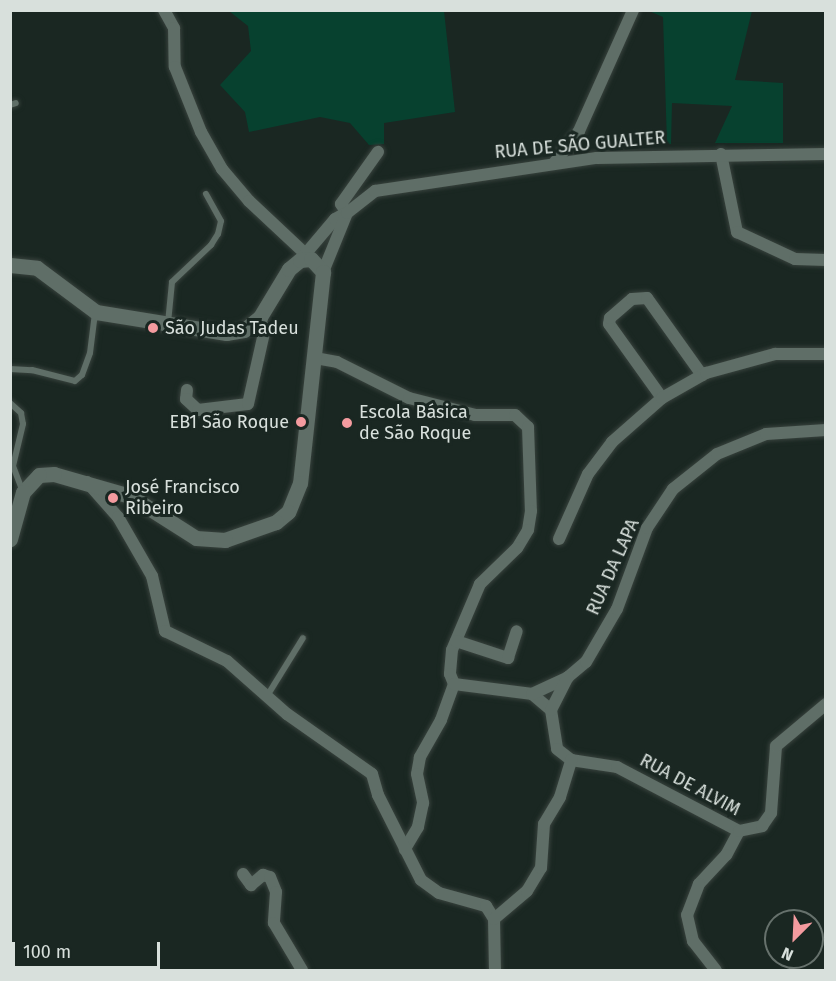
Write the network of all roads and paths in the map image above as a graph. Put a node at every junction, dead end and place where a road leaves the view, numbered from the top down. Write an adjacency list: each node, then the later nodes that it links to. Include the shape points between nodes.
1 (164, 10): 9 (street, via 174,28 175,67 201,132 222,170 249,201)
2 (633, 10): 6 (street, via 579,131)
3 (378, 152): 8 (street, via 341,204)
4 (825, 153): 5 (street, RUA DE SÃO GUALTER)
5 (721, 154): 6 (street, RUA DE SÃO GUALTER); 10 (street, via 737,232 795,259)
6 (555, 162): 8 (street, RUA DE SÃO GUALTER, via 375,190)
7 (206, 194): 14 (lane, via 221,221 218,234 204,253 172,282)
8 (347, 213): 9 (street, RUA DE SÃO GUALTER); 9 (street, RUA DE SÃO GUALTER, via 335,219)
9 (310, 256): 13 (street, via 289,269); 16 (street)
10 (825, 260)
11 (10, 265): 12 (street, via 37,268)
12 (96, 312): 14 (street); 17 (lane, via 90,353 82,375 75,381 32,370)
13 (260, 317): 14 (street, via 244,330 226,333); 19 (street, via 264,333 248,404 198,410 186,399)
14 (168, 324)
15 (825, 354): 18 (street, via 775,354)
16 (315, 358): 23 (street, via 300,483 288,512 276,522 225,540 196,538 148,505); 29 (street, via 337,362 409,398 475,415 515,415 528,427 528,530 480,584)
17 (10, 369)
18 (702, 375): 20 (street); 20 (street, via 647,298 632,299 610,318 609,324)
19 (187, 390)
20 (662, 398): 26 (street, via 612,442 588,474)
21 (10, 403): 24 (lane, via 21,413 23,424 13,466)
22 (825, 430): 30 (street, RUA DA LAPA, via 766,434 717,454 674,489 647,528 617,609 586,662)
23 (87, 482): 24 (street, via 54,474 39,475); 33 (street, via 118,517 152,576 165,631 227,661)
24 (23, 492): 25 (street)
25 (10, 539)
26 (559, 539)
27 (517, 631): 29 (street, via 508,658)
28 (303, 638): 33 (lane)
29 (456, 641): 31 (street, via 450,674)
30 (568, 677): 32 (street); 35 (street)
31 (454, 684): 32 (street); 38 (street, via 441,720 420,757 417,774 423,803 418,827)
32 (532, 694): 35 (street)
33 (267, 696): 38 (street, via 372,774)
34 (825, 704): 37 (street, via 777,746 771,813 762,826)
35 (551, 710): 36 (street, via 557,749)
36 (571, 760): 37 (street, RUA DE ALVIM, via 617,767); 40 (street, via 560,797 544,824 541,868 527,891)
37 (739, 831): 43 (street, RUA DE ALVIM, via 726,855 699,884 687,915 693,941)
38 (405, 849): 40 (street, via 421,880 439,893 486,906)
39 (243, 874): 41 (street, via 251,885 263,875 270,877 276,892 274,923)
40 (494, 919): 42 (street)
41 (302, 970)
42 (495, 970)
43 (716, 970)

